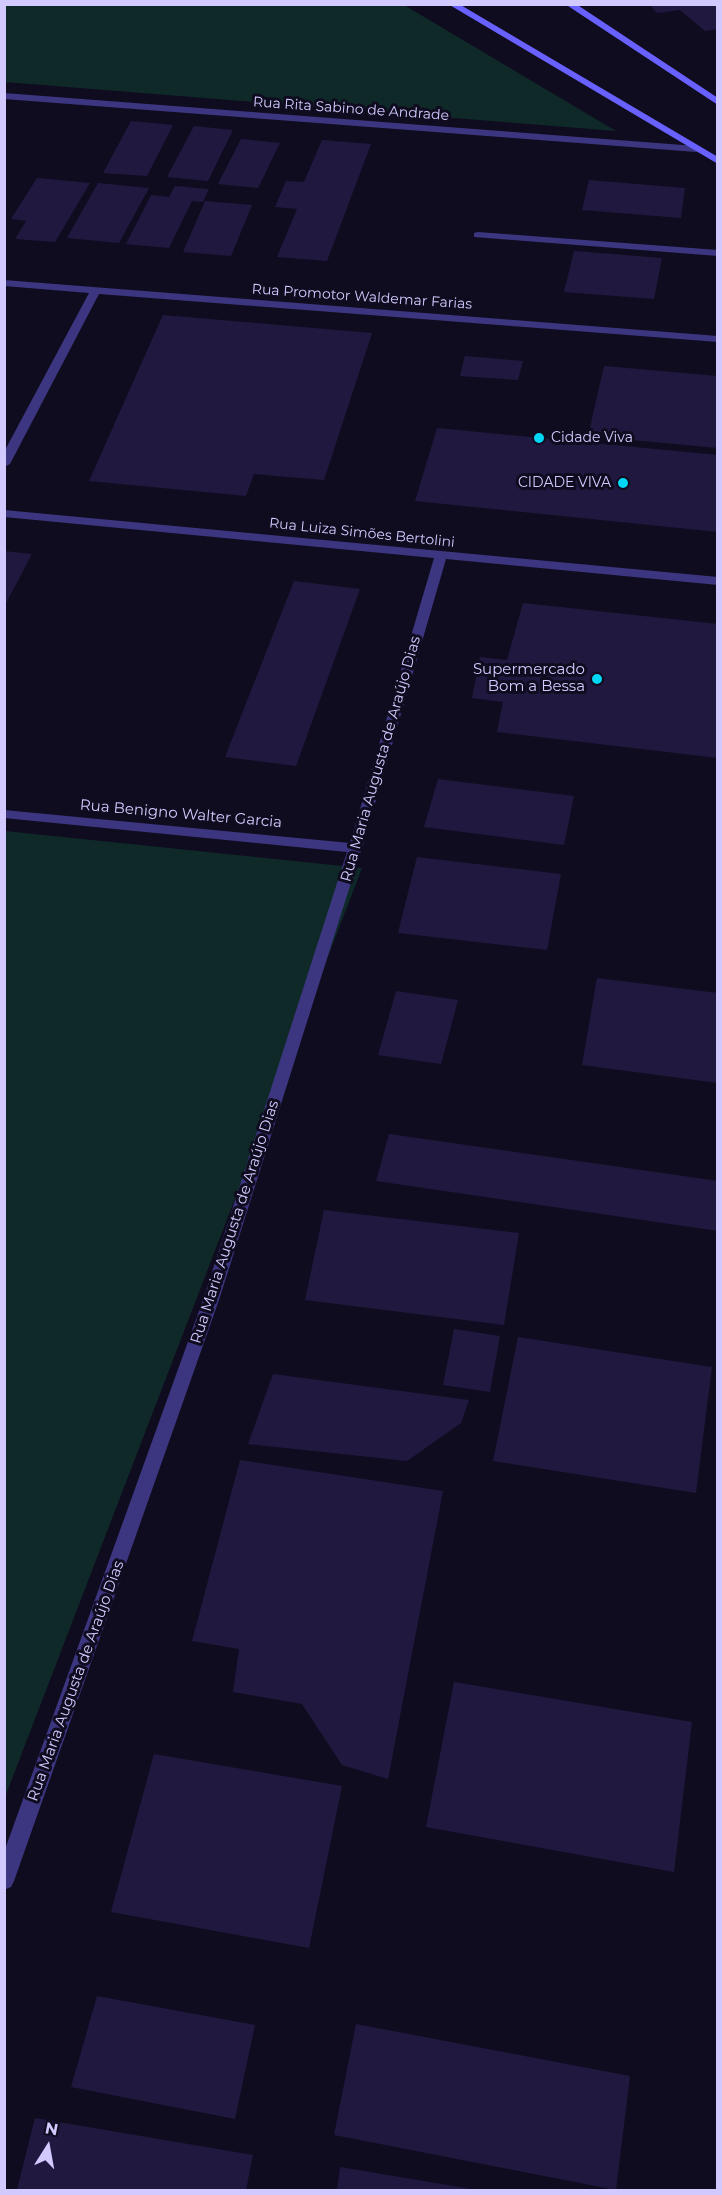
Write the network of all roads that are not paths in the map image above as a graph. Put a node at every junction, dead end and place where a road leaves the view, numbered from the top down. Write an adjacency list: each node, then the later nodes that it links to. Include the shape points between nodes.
1 (452, 4): 5 (main road)
2 (569, 4): 4 (main road)
3 (4, 96): 5 (street, Rua Rita Sabino de Andrade)
4 (717, 102)
5 (696, 149): 6 (main road)
6 (717, 161)
7 (477, 235): 8 (street)
8 (717, 253)
9 (4, 283): 10 (street, Rua Promotor Waldemar Farias)
10 (95, 291): 11 (street, Rua Promotor Waldemar Farias); 12 (street)
11 (717, 339)
12 (4, 464)
13 (4, 513): 14 (street, Rua Luiza Simões Bertolini)
14 (441, 555): 15 (street, Rua Luiza Simões Bertolini); 17 (street, Rua Maria Augusta de Araújo Dias)
15 (717, 581)
16 (4, 814): 17 (street, Rua Benigno Walter Garcia)
17 (355, 848): 18 (street, Rua Maria Augusta de Araújo Dias, via 211,1300)
18 (4, 1881)

